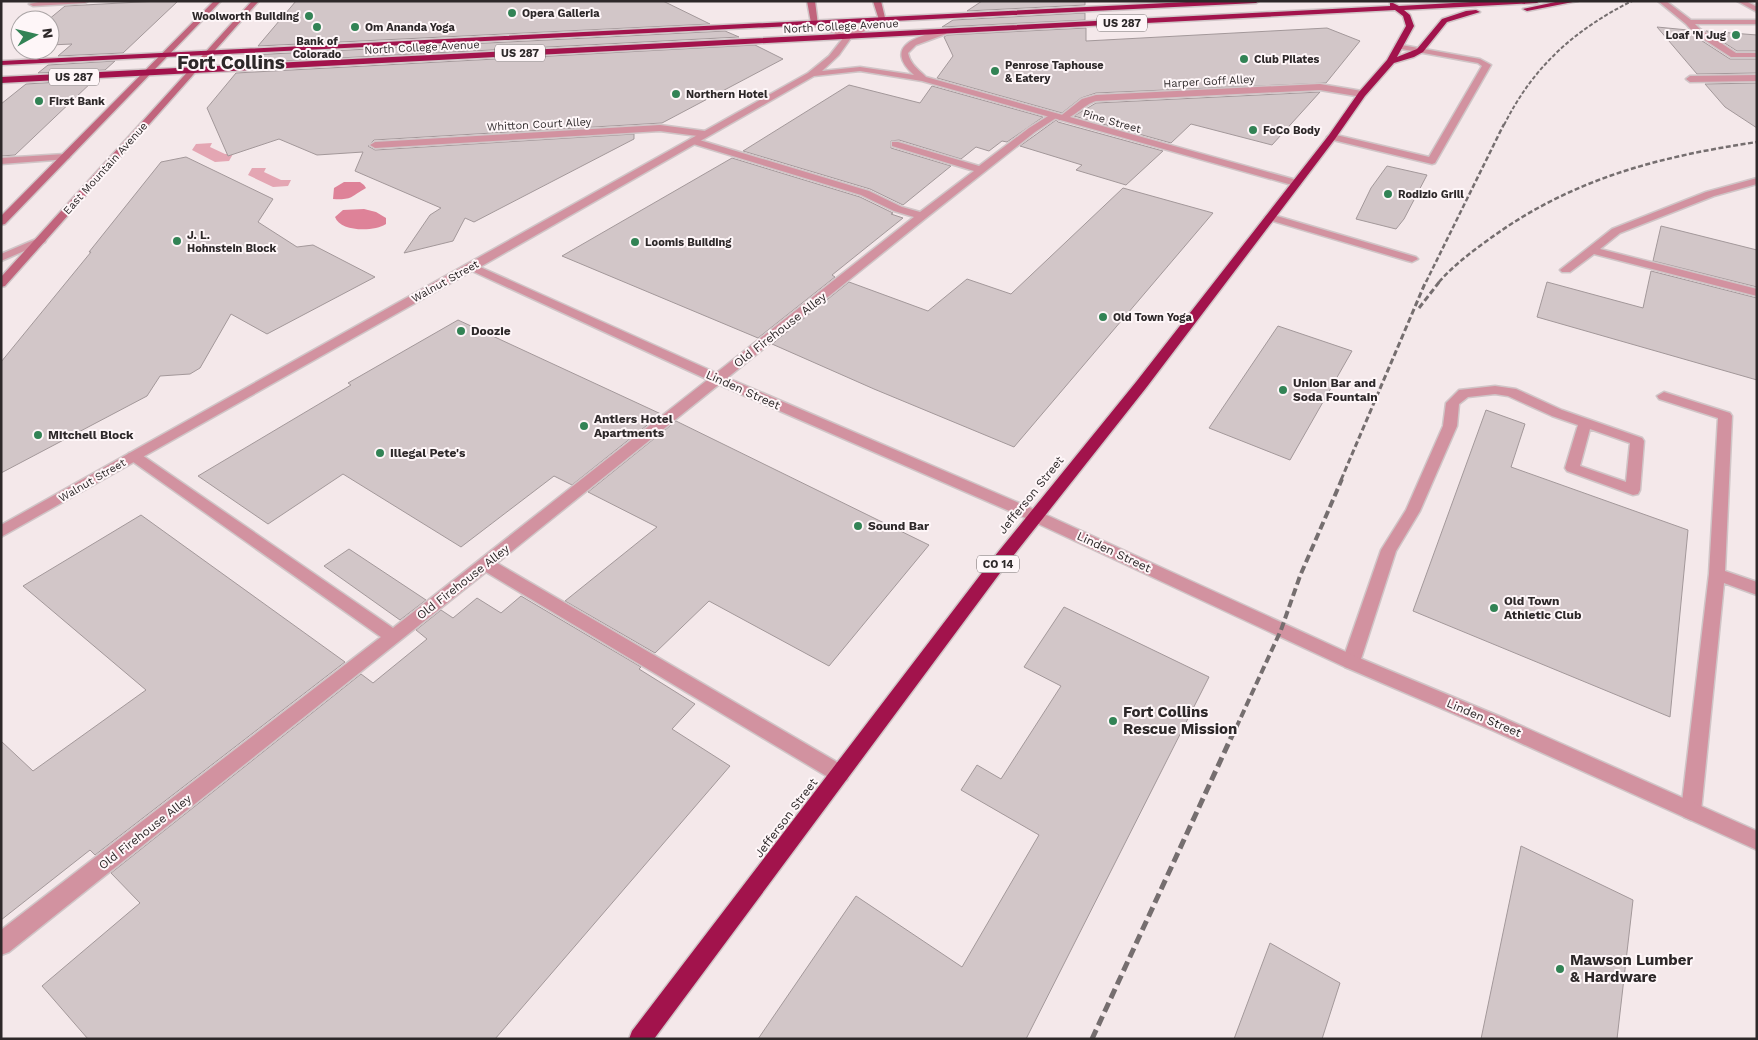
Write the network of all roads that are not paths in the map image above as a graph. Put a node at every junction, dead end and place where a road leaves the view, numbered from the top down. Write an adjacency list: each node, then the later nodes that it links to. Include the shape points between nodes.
1 (85, 1): 12 (street)
2 (218, 1): 25 (street)
3 (256, 1): 24 (street, East Mountain Avenue)
4 (811, 1): 19 (street)
5 (876, 1): 16 (street)
6 (1256, 1): 13 (highway, North College Avenue / US 287)
7 (1388, 1): 14 (highway, Jefferson Street)
8 (1537, 1): 14 (highway, North College Avenue / US 287)
9 (1575, 1): 23 (highway, via 1537,9 1456,16 1438,25)
10 (1660, 1): 17 (street)
11 (1740, 1): 15 (street)
12 (35, 2)
13 (1174, 3): 16 (highway, North College Avenue / US 287)
14 (1396, 8): 20 (highway, North College Avenue / US 287); 22 (highway, Jefferson Street / CO 14, via 1406,15 1410,26)
15 (1757, 10)
16 (883, 20): 19 (highway, North College Avenue / US 287); 21 (street)
17 (1689, 22): 18 (street); 26 (street, via 1734,56)
18 (1757, 22)
19 (815, 23): 21 (street); 24 (highway, North College Avenue / US 287)
20 (943, 32): 21 (highway, North College Avenue / US 287); 33 (street, Pine Street, via 912,44 903,54 908,68)
21 (848, 36): 29 (highway, North College Avenue / US 287); 31 (street, Walnut Street, via 838,53)
22 (1399, 46): 23 (street); 27 (highway, Jefferson Street / CO 14)
23 (1420, 49): 27 (highway, via 1417,53); 39 (street, via 1487,65 1432,161)
24 (209, 52): 25 (highway, North College Avenue / US 287); 29 (street, East Mountain Avenue)
25 (166, 54): 28 (highway, US 287); 30 (street)
26 (1757, 55)
27 (1391, 61): 36 (highway, Jefferson Street / CO 14)
28 (1, 62)
29 (192, 71): 30 (highway, North College Avenue / US 287); 51 (street, East Mountain Avenue)
30 (147, 73): 35 (highway, US 287); 43 (street)
31 (811, 74): 33 (street, Pine Street, via 860,69); 38 (street, Walnut Street)
32 (1757, 78): 34 (street)
33 (923, 79): 37 (street, Pine Street)
34 (1690, 79)
35 (1, 80)
36 (1362, 94): 37 (street, Harper Goff Alley, via 1320,87 1096,98); 39 (highway, Jefferson Street / CO 14)
37 (1058, 117): 45 (street, Old Firehouse Alley, via 1032,130); 47 (street, Pine Street)
38 (705, 134): 40 (street, Walnut Street); 42 (street, Whitton Court Alley, via 660,128)
39 (1332, 137): 47 (highway, Jefferson Street / CO 14)
40 (693, 141): 48 (street, via 866,193); 55 (street, Walnut Street)
41 (895, 144): 45 (street)
42 (375, 145)
43 (65, 157): 44 (street); 50 (street)
44 (1, 161)
45 (981, 170): 48 (street, Old Firehouse Alley)
46 (1757, 181): 52 (street, via 1710,194 1616,231)
47 (1296, 183): 49 (highway, Jefferson Street / CO 14)
48 (922, 216): 59 (street, Old Firehouse Alley)
49 (1270, 217): 54 (street); 63 (highway, Jefferson Street / CO 14, via 1142,385)
50 (1, 222)
51 (41, 240): 53 (street); 57 (street, East Mountain Avenue)
52 (1592, 250): 56 (street); 58 (street)
53 (1, 258)
54 (1412, 259)
55 (471, 267): 59 (street, Linden Street); 62 (street, Walnut Street)
56 (1566, 270)
57 (1, 284)
58 (1757, 293)
59 (718, 379): 63 (street, Linden Street); 65 (street, Old Firehouse Alley)
60 (1664, 396): 66 (street, via 1725,416)
61 (1585, 423): 61 (street, via 1572,468 1633,490 1638,441); 69 (street, via 1510,392 1464,393 1453,403 1450,426 1413,511 1389,550)
62 (134, 456): 64 (street, Walnut Street); 68 (street)
63 (1035, 516): 69 (street, Linden Street); 70 (highway, Jefferson Street / CO 14)
64 (1, 532)
65 (486, 564): 68 (street, Old Firehouse Alley); 70 (street)
66 (1717, 574): 67 (street); 71 (street)
67 (1757, 589)
68 (393, 638): 73 (street, Old Firehouse Alley)
69 (1351, 662): 71 (street, Linden Street)
70 (840, 774): 74 (highway, Jefferson Street / CO 14)
71 (1691, 811): 72 (street, Linden Street)
72 (1757, 840)
73 (1, 944)
74 (640, 1039)

